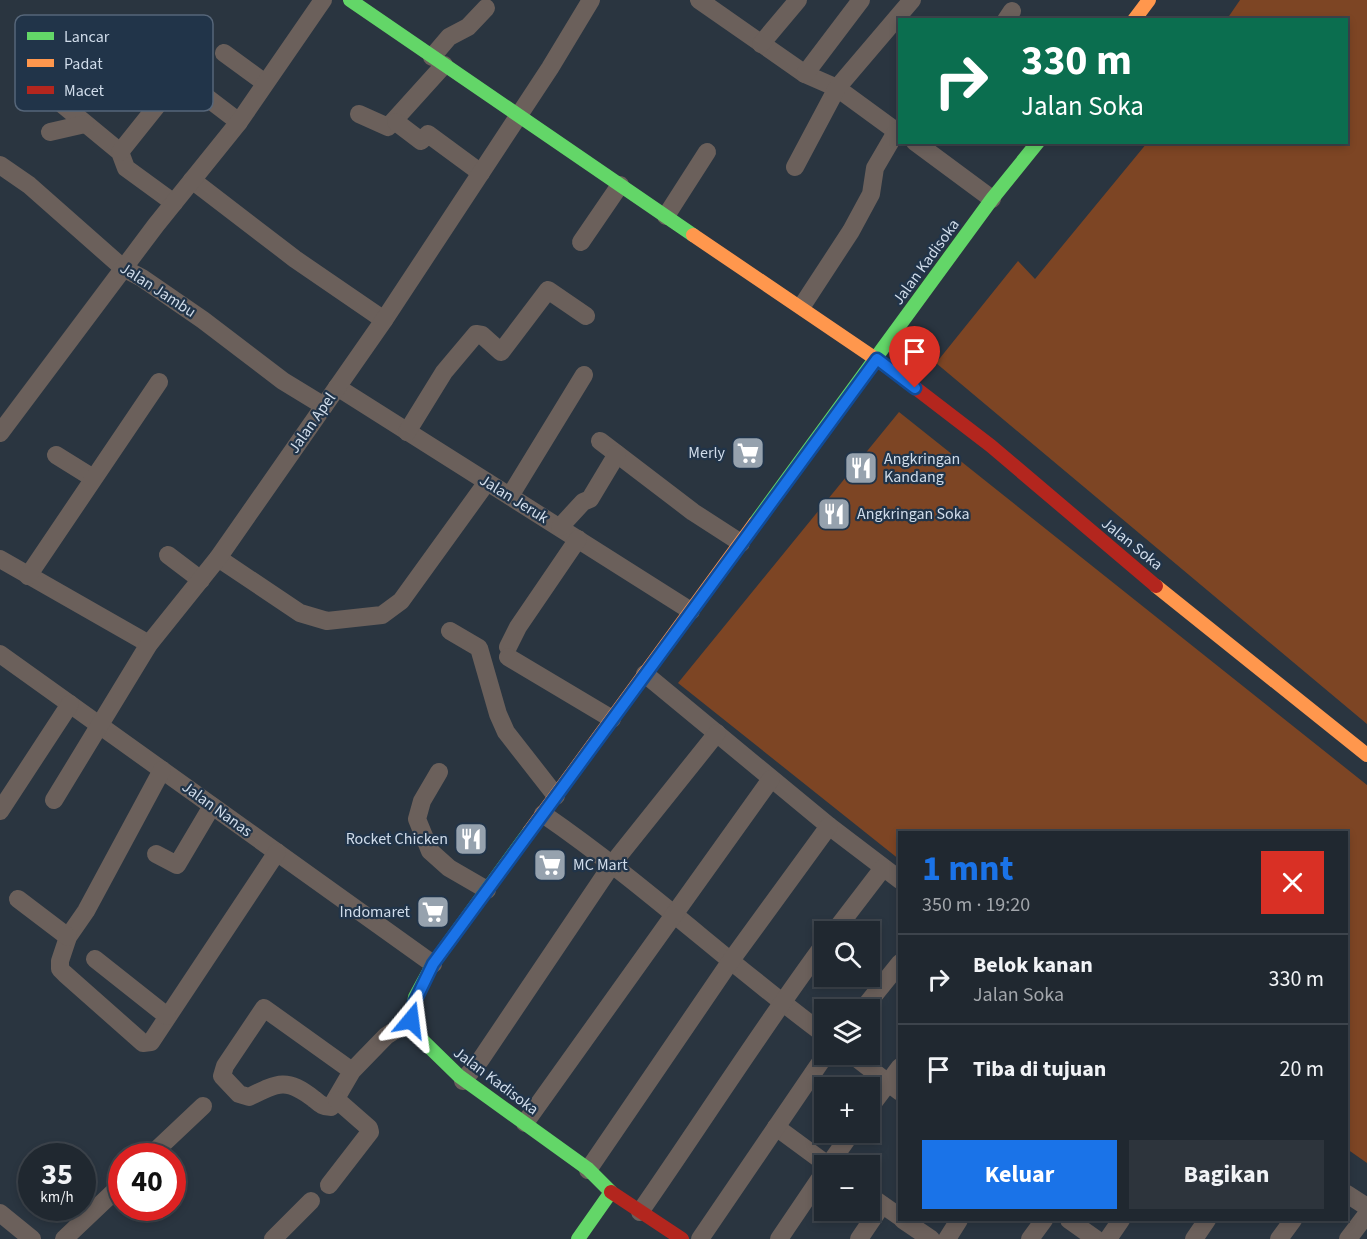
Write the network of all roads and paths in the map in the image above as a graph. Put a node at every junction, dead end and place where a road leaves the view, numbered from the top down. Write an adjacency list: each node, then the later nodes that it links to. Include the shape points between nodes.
1 (323, 0): 15 (street)
2 (350, 0): 13 (street, Jalan Soka)
3 (591, 0): 21 (street, Jalan Apel)
4 (699, 0): 11 (street)
5 (798, 0): 11 (street)
6 (861, 0): 14 (street)
7 (912, 0): 16 (street)
8 (1149, 0): 10 (street)
9 (486, 9): 13 (street, via 468,27 448,37)
10 (1136, 18)
11 (761, 44): 14 (street)
12 (224, 53): 15 (street)
13 (438, 61): 21 (street, Jalan Soka); 23 (street)
14 (805, 74): 16 (street)
15 (266, 82): 22 (street)
16 (837, 88): 26 (street); 32 (street)
17 (213, 102): 22 (street)
18 (70, 111): 24 (street)
19 (153, 111): 29 (street)
20 (359, 114): 23 (street, via 388,127)
21 (518, 117): 33 (street, Jalan Apel); 35 (street, Jalan Soka)
22 (239, 122): 34 (street)
23 (396, 122): 33 (street, via 421,141 428,134)
24 (85, 124): 25 (street); 29 (street)
25 (50, 132)
26 (898, 133): 41 (street, via 875,168 871,194 851,231)
27 (918, 144): 36 (street)
28 (1036, 144): 36 (street, Jalan Kadisoka)
29 (120, 152): 37 (street, via 126,168)
30 (707, 152): 38 (street)
31 (0, 165): 40 (street, Jalan Jambu, via 29,185)
32 (795, 167)
33 (481, 172): 43 (street, Jalan Apel)
34 (192, 180): 37 (street); 43 (street)
35 (620, 185): 38 (street, Jalan Soka); 39 (street)
36 (992, 199): 44 (street, Jalan Kadisoka)
37 (174, 203): 40 (street)
38 (666, 216): 41 (street, Jalan Soka)
39 (581, 242)
40 (123, 268): 48 (street, Jalan Jambu); 50 (street)
41 (802, 306): 44 (street, Jalan Soka)
42 (586, 316): 49 (street, via 548,290 501,352 476,334 444,372)
43 (384, 320): 47 (street, Jalan Apel)
44 (877, 359): 59 (street, Jalan Kadisoka); 74 (street, Jalan Soka, via 991,446 1101,541)
45 (584, 375): 56 (street)
46 (159, 382): 54 (street)
47 (337, 387): 48 (street, Jalan Apel); 49 (street, Jalan Jeruk)
48 (324, 406): 61 (street, Jalan Apel)
49 (407, 432): 55 (street, Jalan Jeruk)
50 (0, 433)
51 (600, 441): 52 (street)
52 (617, 454): 57 (street, via 590,499); 59 (street)
53 (56, 455): 54 (street)
54 (93, 477): 63 (street)
55 (487, 482): 56 (street, Jalan Jeruk); 61 (street, via 401,601 382,615 327,621 300,613)
56 (510, 496): 57 (street, Jalan Jeruk)
57 (560, 527): 58 (street, Jalan Jeruk)
58 (578, 539): 65 (street, Jalan Jeruk); 71 (street, via 518,627 508,652)
59 (741, 543): 65 (street, Jalan Kadisoka)
60 (168, 555): 64 (street)
61 (218, 558): 64 (street, Jalan Apel)
62 (0, 560): 63 (street)
63 (28, 576): 67 (street)
64 (201, 580): 67 (street, Jalan Apel)
65 (691, 611): 69 (street, Jalan Kadisoka)
66 (450, 631): 78 (street, via 479,648 506,732)
67 (150, 644): 72 (street, Jalan Apel)
68 (0, 654): 70 (street, Jalan Nanas)
69 (645, 674): 71 (street, Jalan Kadisoka); 73 (street)
70 (70, 704): 72 (street, Jalan Nanas); 81 (street)
71 (612, 719): 78 (street, Jalan Kadisoka)
72 (99, 725): 75 (street, Jalan Nanas); 79 (street, Jalan Apel)
73 (717, 733): 77 (street); 86 (street)
74 (1367, 755)
75 (162, 770): 80 (street, Jalan Nanas); 93 (street)
76 (439, 772): 89 (street, via 422,801 417,819 430,851 448,868)
77 (771, 779): 83 (street); 91 (street)
78 (556, 796): 82 (street, Jalan Kadisoka)
79 (54, 800)
80 (212, 806): 84 (street, Jalan Nanas); 85 (street, via 177,865)
81 (0, 811)
82 (543, 814): 86 (street); 89 (street, Jalan Kadisoka)
83 (829, 826): 87 (street); 95 (street)
84 (277, 852): 97 (street, Jalan Nanas); 101 (street)
85 (156, 854)
86 (613, 863): 91 (street); 107 (street)
87 (883, 868): 88 (street); 92 (street)
88 (898, 879)
89 (488, 890): 97 (street, Jalan Kadisoka)
90 (18, 899): 93 (street)
91 (673, 912): 95 (street); 112 (street)
92 (842, 921)
93 (68, 937): 101 (street, via 60,969 143,1043 151,1042)
94 (95, 959): 101 (street)
95 (732, 959): 100 (street); 116 (street)
96 (814, 959): 100 (street)
97 (433, 964): 102 (street, Jalan Kadisoka, via 414,1003)
98 (898, 965): 99 (street)
99 (871, 999)
100 (781, 1003): 103 (street); 125 (street)
101 (167, 1016)
102 (411, 1020): 106 (street, via 386,1036); 107 (street, Jalan Kadisoka, via 416,1034)
103 (814, 1027)
104 (818, 1065): 113 (street)
105 (865, 1065): 108 (street)
106 (352, 1071): 110 (street); 110 (street, via 264,1008 222,1076 239,1094 249,1098 284,1082 297,1086 324,1107 332,1107)
107 (463, 1081): 112 (street, Jalan Kadisoka)
108 (894, 1087): 109 (street)
109 (880, 1099)
110 (337, 1100): 117 (street, via 370,1132)
111 (202, 1106): 114 (street)
112 (525, 1123): 116 (street, Jalan Kadisoka)
113 (776, 1127): 115 (street); 142 (street)
114 (164, 1143)
115 (814, 1155)
116 (588, 1170): 119 (street, Jalan Kadisoka)
117 (329, 1185)
118 (814, 1187): 143 (street)
119 (611, 1192): 125 (street); 140 (street)
120 (1348, 1195): 124 (street)
121 (108, 1197): 138 (street)
122 (311, 1201): 139 (street)
123 (880, 1203): 128 (street)
124 (1367, 1207)
125 (640, 1212): 141 (street)
126 (0, 1213): 137 (street)
127 (1367, 1214): 152 (street)
128 (898, 1215)
129 (867, 1221): 144 (street)
130 (906, 1221): 145 (street)
131 (958, 1221): 146 (street)
132 (1043, 1221): 147 (street)
133 (1070, 1221): 148 (street)
134 (1120, 1221): 149 (street)
135 (1206, 1221): 150 (street)
136 (1292, 1221): 151 (street)
137 (32, 1239)
138 (64, 1239)
139 (273, 1239)
140 (578, 1239)
141 (682, 1239)
142 (700, 1239)
143 (779, 1239)
144 (859, 1239)
145 (931, 1239)
146 (947, 1239)
147 (1030, 1239)
148 (1096, 1239)
149 (1108, 1239)
150 (1194, 1239)
151 (1279, 1239)
152 (1348, 1239)

